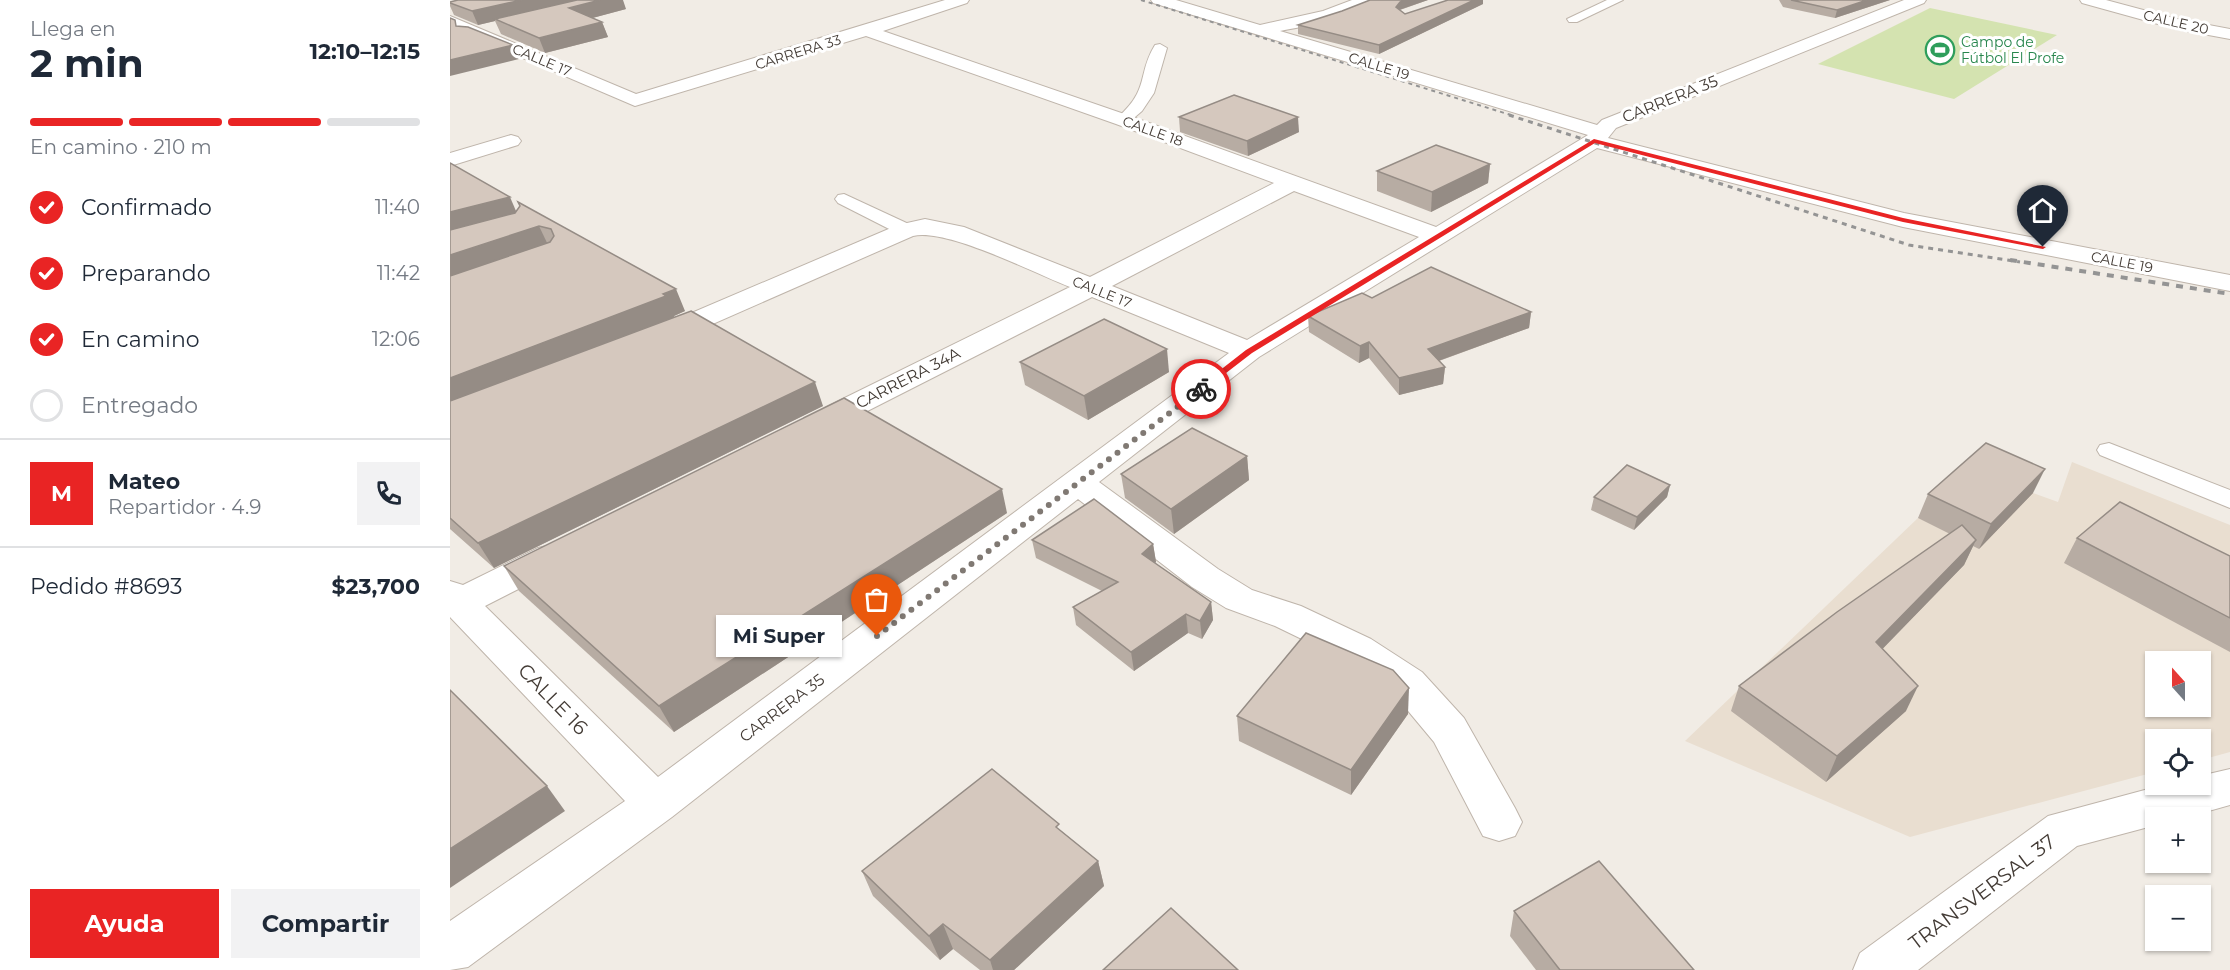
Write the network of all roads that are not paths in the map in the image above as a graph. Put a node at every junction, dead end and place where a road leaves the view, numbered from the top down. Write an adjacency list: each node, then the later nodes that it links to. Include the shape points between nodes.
1 (961, 0): 12 (street, CARRERA 33)
2 (1159, 0): 10 (street, CALLE 19)
3 (1362, 0): 10 (street, via 1334,12)
4 (1617, 0): 8 (lane)
5 (1918, 0): 18 (street, CARRERA 35, via 1609,124)
6 (2088, 0): 13 (street, CALLE 20)
7 (453, 12): 11 (street, CALLE 17)
8 (1573, 19)
9 (500, 27): 11 (street)
10 (1259, 30): 18 (street, CALLE 19)
11 (477, 32): 14 (street); 16 (street, CALLE 17)
12 (866, 32): 16 (street, CARRERA 33); 17 (street, CALLE 18)
13 (2230, 34)
14 (450, 39)
15 (1161, 48): 17 (lane, via 1154,58 1139,107)
16 (635, 100)
17 (1123, 120): 21 (street, CALLE 18)
18 (1597, 137): 24 (street, CARRERA 35); 25 (street, CALLE 19, via 1903,220)
19 (511, 141): 20 (street)
20 (450, 160)
21 (1292, 183): 24 (street, CALLE 18); 26 (street, CARRERA 34A)
22 (844, 199): 23 (lane)
23 (906, 230): 26 (street, CALLE 17, via 925,226 956,232); 27 (street, CALLE 17)
24 (1438, 236): 28 (street, CARRERA 35)
25 (2230, 283)
26 (1091, 287): 28 (street, CALLE 17); 29 (street, CARRERA 34A)
27 (638, 345)
28 (1249, 351): 31 (street, CARRERA 35)
29 (791, 437)
30 (2109, 450): 32 (lane)
31 (1079, 483): 36 (street, CARRERA 35); 37 (street, via 1204,578 1239,599 1288,616 1357,649 1408,683 1449,730)
32 (2230, 500)
33 (577, 544): 34 (street)
34 (454, 598): 36 (street, CALLE 16)
35 (2230, 787): 39 (street, TRANSVERSAL 37, via 2064,830)
36 (656, 804): 38 (street, CARRERA 35)
37 (1500, 822)
38 (450, 950)
39 (1878, 970)

